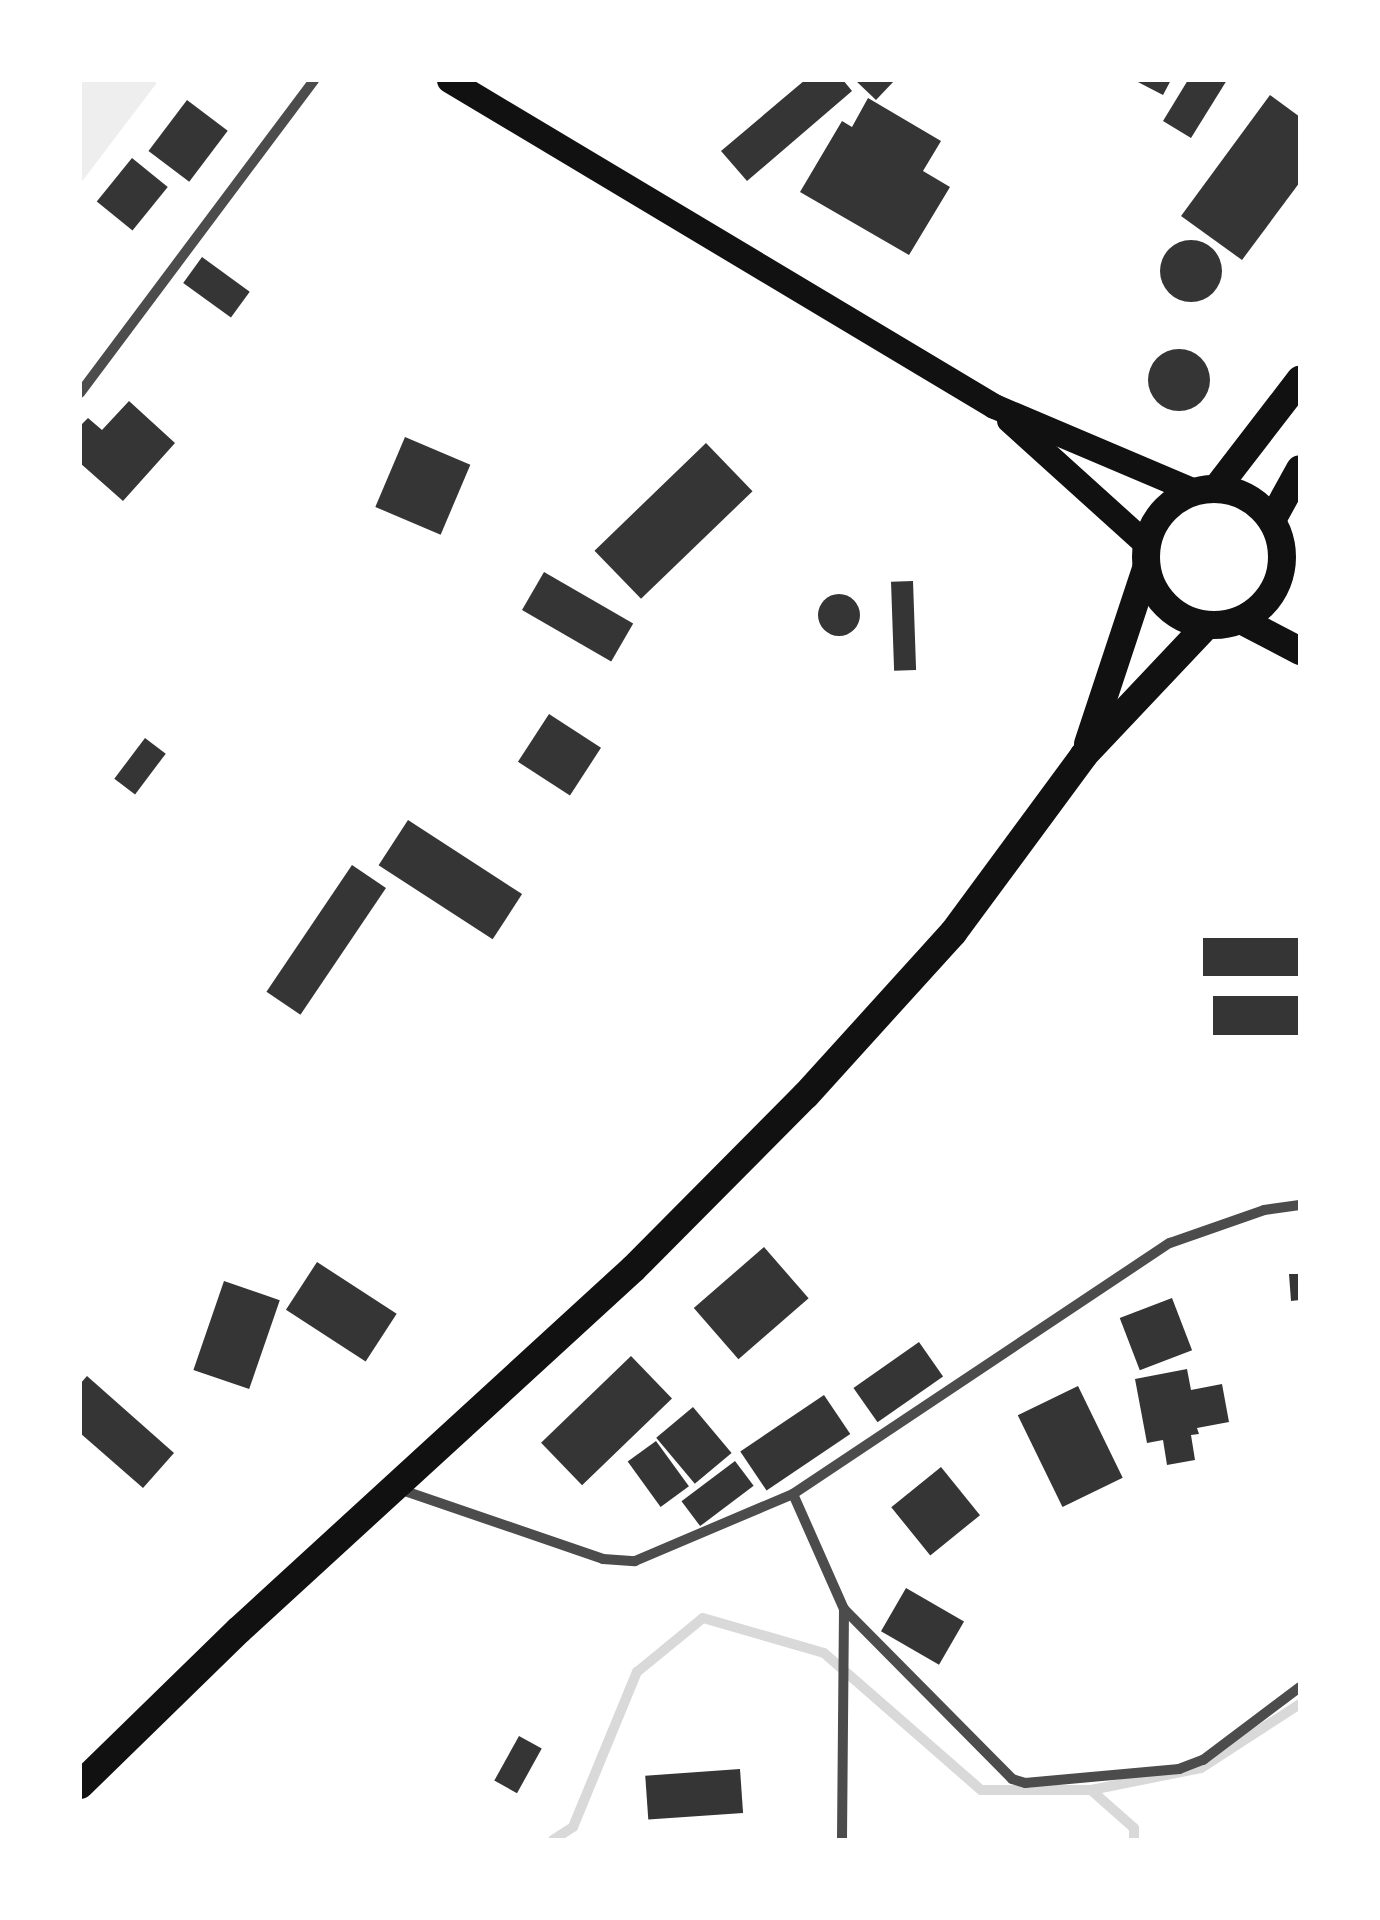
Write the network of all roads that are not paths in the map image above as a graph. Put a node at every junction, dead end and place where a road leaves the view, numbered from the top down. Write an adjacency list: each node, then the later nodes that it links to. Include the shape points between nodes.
1 (314, 80): 4 (street)
2 (449, 80): 5 (main road)
3 (1300, 380): 7 (highway)
4 (80, 393)
5 (994, 406): 7 (main road); 9 (main road)
6 (1300, 469): 8 (highway)
7 (1205, 490): 8 (highway, via 1238,492); 9 (highway, via 1163,511)
8 (1276, 528): 10 (highway); 11 (highway, via 1283,560 1276,585 1262,606)
9 (1146, 557): 12 (highway, via 1153,590 1166,607); 14 (highway)
10 (1300, 558)
11 (1240, 620): 12 (highway); 13 (highway)
12 (1207, 625): 14 (highway)
13 (1300, 651)
14 (1084, 755): 16 (highway, via 953,934 806,1095 634,1269)
15 (1300, 1205): 17 (street, via 1264,1210 1170,1242)
16 (398, 1488): 17 (street, via 603,1559 634,1561); 20 (highway)
17 (794, 1494): 18 (street)
18 (844, 1608): 19 (street, via 1012,1779 1025,1783 1178,1769 1202,1760); 21 (street)
19 (1300, 1687)
20 (80, 1785)
21 (842, 1840)

